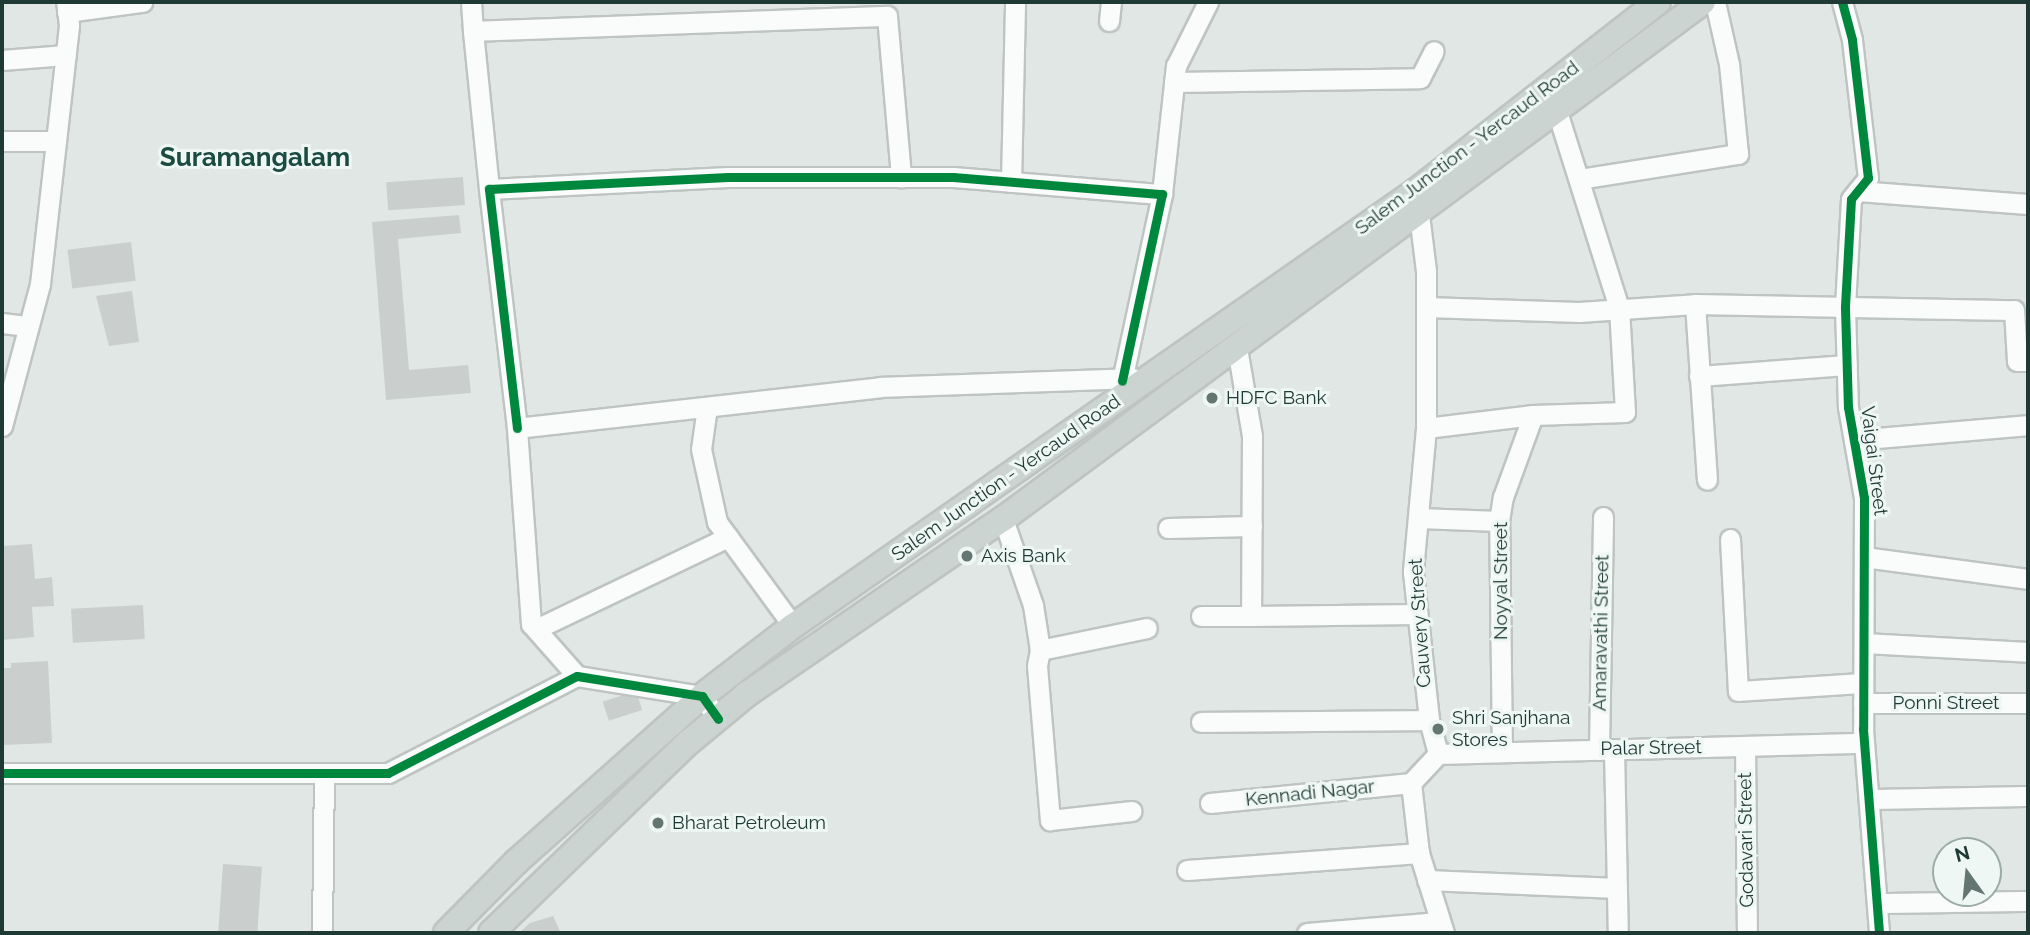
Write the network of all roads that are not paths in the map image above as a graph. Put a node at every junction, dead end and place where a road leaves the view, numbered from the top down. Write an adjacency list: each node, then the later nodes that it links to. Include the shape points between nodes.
1 (142, 2): 9 (street)
2 (471, 2): 11 (street)
3 (1015, 2): 21 (street)
4 (1208, 2): 15 (street, via 1176,66)
5 (1658, 2): 36 (main road, Salem Junction - Yercaud Road, via 1416,191)
6 (1703, 2): 16 (main road)
7 (1715, 2): 20 (street, via 1729,64 1738,154)
8 (1842, 2): 23 (street, Vaigai Street, via 1852,40 1868,178)
9 (66, 7): 13 (street)
10 (888, 9): 11 (street); 19 (street)
11 (473, 31): 22 (street)
12 (1434, 51): 15 (street, via 1420,78)
13 (66, 55): 14 (street); 18 (street)
14 (2, 60)
15 (1174, 82): 24 (street)
16 (1557, 111): 20 (street); 26 (main road)
17 (2, 141): 18 (street)
18 (56, 141): 32 (street, via 40,284)
19 (901, 177): 21 (street); 22 (street, via 728,177)
20 (1580, 179): 29 (street)
21 (1011, 182): 24 (street)
22 (489, 189): 44 (street)
23 (1857, 191): 25 (street); 30 (street, Vaigai Street, via 1851,199)
24 (1162, 194): 38 (street)
25 (2028, 204)
26 (1419, 214): 28 (street, Cauvery Street); 33 (main road)
27 (1695, 304): 29 (street); 30 (street); 37 (street)
28 (1426, 307): 29 (street, via 1579,312); 45 (street, Cauvery Street)
29 (1619, 308): 41 (street, via 1625,412)
30 (1844, 308): 34 (street, via 2014,310 2017,361); 35 (street, Vaigai Street)
31 (2, 323): 32 (street)
32 (28, 326): 43 (street)
33 (1237, 348): 39 (main road); 52 (street, via 1252,436)
34 (2028, 361)
35 (1847, 365): 37 (street); 46 (street, Vaigai Street)
36 (1154, 374): 38 (street); 39 (main road); 61 (main road, Salem Junction - Yercaud Road)
37 (1699, 376): 47 (street)
38 (1122, 381): 40 (street, via 880,387)
39 (1165, 401): 50 (main road)
40 (707, 407): 44 (street); 54 (street, via 701,449 717,522)
41 (1533, 415): 45 (street); 51 (street, Noyyal Street, via 1503,497)
42 (2028, 425): 46 (street)
43 (2, 426)
44 (517, 428): 63 (street, via 531,624)
45 (1426, 428): 49 (street, Cauvery Street)
46 (1854, 440): 56 (street, Vaigai Street, via 1864,498)
47 (1707, 480)
48 (1603, 517): 77 (street, Amaravathi Street)
49 (1418, 518): 51 (street); 58 (street, Cauvery Street, via 1413,572)
50 (1003, 519): 65 (street, via 1033,605); 72 (main road)
51 (1499, 521): 78 (street, Noyyal Street)
52 (1252, 526): 53 (street); 60 (street)
53 (1168, 528)
54 (728, 537): 61 (street); 63 (street)
55 (1730, 539): 68 (street, via 1738,691)
56 (1864, 557): 57 (street); 64 (street, Vaigai Street)
57 (2028, 579)
58 (1417, 614): 60 (street); 73 (street, Cauvery Street)
59 (1201, 616): 60 (street)
60 (1251, 616)
61 (793, 625): 69 (main road, Salem Junction - Yercaud Road)
62 (1147, 628): 65 (street)
63 (536, 629): 67 (street)
64 (1864, 643): 66 (street); 68 (street, Vaigai Street)
65 (1040, 650): 86 (street, via 1037,666 1051,820)
66 (2028, 652)
67 (577, 676): 69 (street); 81 (street, via 388,773)
68 (1863, 683): 70 (street, Vaigai Street)
69 (702, 696): 72 (street); 95 (main road, Salem Junction - Yercaud Road, via 516,862)
70 (1863, 703): 71 (street, Ponni Street); 75 (street, Vaigai Street)
71 (2028, 703)
72 (718, 719): 96 (main road)
73 (1429, 720): 74 (street); 79 (street, Cauvery Street)
74 (1201, 722)
75 (1864, 743): 76 (street, Palar Street); 84 (street, Vaigai Street)
76 (1745, 746): 77 (street, Palar Street); 99 (street, Godavari Street)
77 (1606, 750): 78 (street, Palar Street); 90 (street, Amaravathi Street)
78 (1502, 752): 79 (street, Palar Street)
79 (1438, 754): 82 (street)
80 (2, 773): 81 (street)
81 (324, 774): 94 (street)
82 (1411, 783): 85 (street, Kennadi Nagar); 87 (street)
83 (2028, 796): 84 (street)
84 (1870, 799): 92 (street, Vaigai Street)
85 (1210, 803)
86 (1132, 811)
87 (1419, 853): 88 (street); 89 (street)
88 (1187, 870)
89 (1427, 880): 90 (street); 93 (street)
90 (1617, 888): 98 (street, Amaravathi Street)
91 (2028, 901): 92 (street)
92 (1878, 904): 100 (street, Vaigai Street)
93 (1442, 928): 97 (street)
94 (323, 933)
95 (446, 933)
96 (491, 933)
97 (1307, 933)
98 (1618, 933)
99 (1747, 933)
100 (1880, 933)

